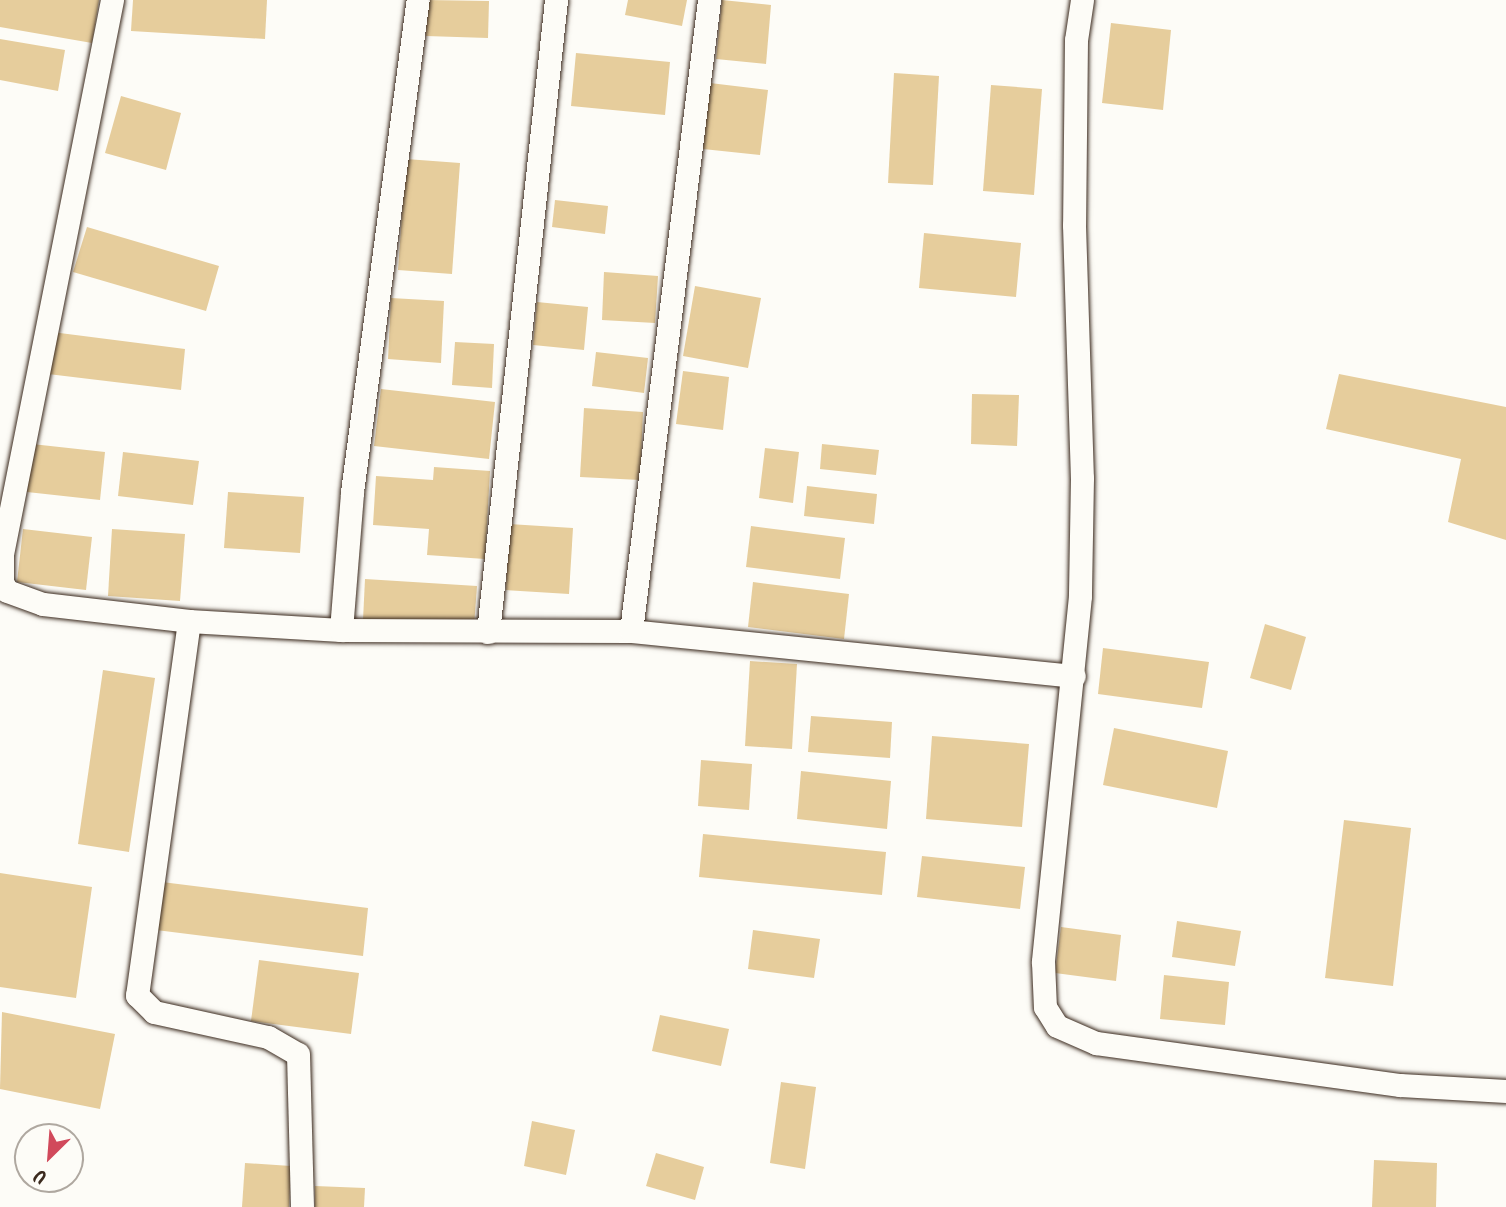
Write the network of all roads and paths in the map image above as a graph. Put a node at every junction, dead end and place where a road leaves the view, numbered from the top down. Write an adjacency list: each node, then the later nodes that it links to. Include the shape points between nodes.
1 (112, 0): 6 (street, via 33,389 2,554 2,582 15,596 36,602)
2 (418, 0): 7 (street, via 352,492)
3 (556, 0): 9 (street)
4 (709, 0): 8 (street)
5 (1082, 0): 10 (street, via 1076,40 1074,211 1082,478)
6 (189, 621): 7 (street); 12 (street, via 137,995 154,1012 268,1037 298,1054)
7 (341, 630): 9 (street)
8 (631, 631): 9 (street); 10 (street)
9 (488, 632)
10 (1074, 676): 11 (street, via 1043,961 1045,1007 1057,1026 1074,1037 1120,1047 1400,1085)
11 (1506, 1091)
12 (302, 1207)

